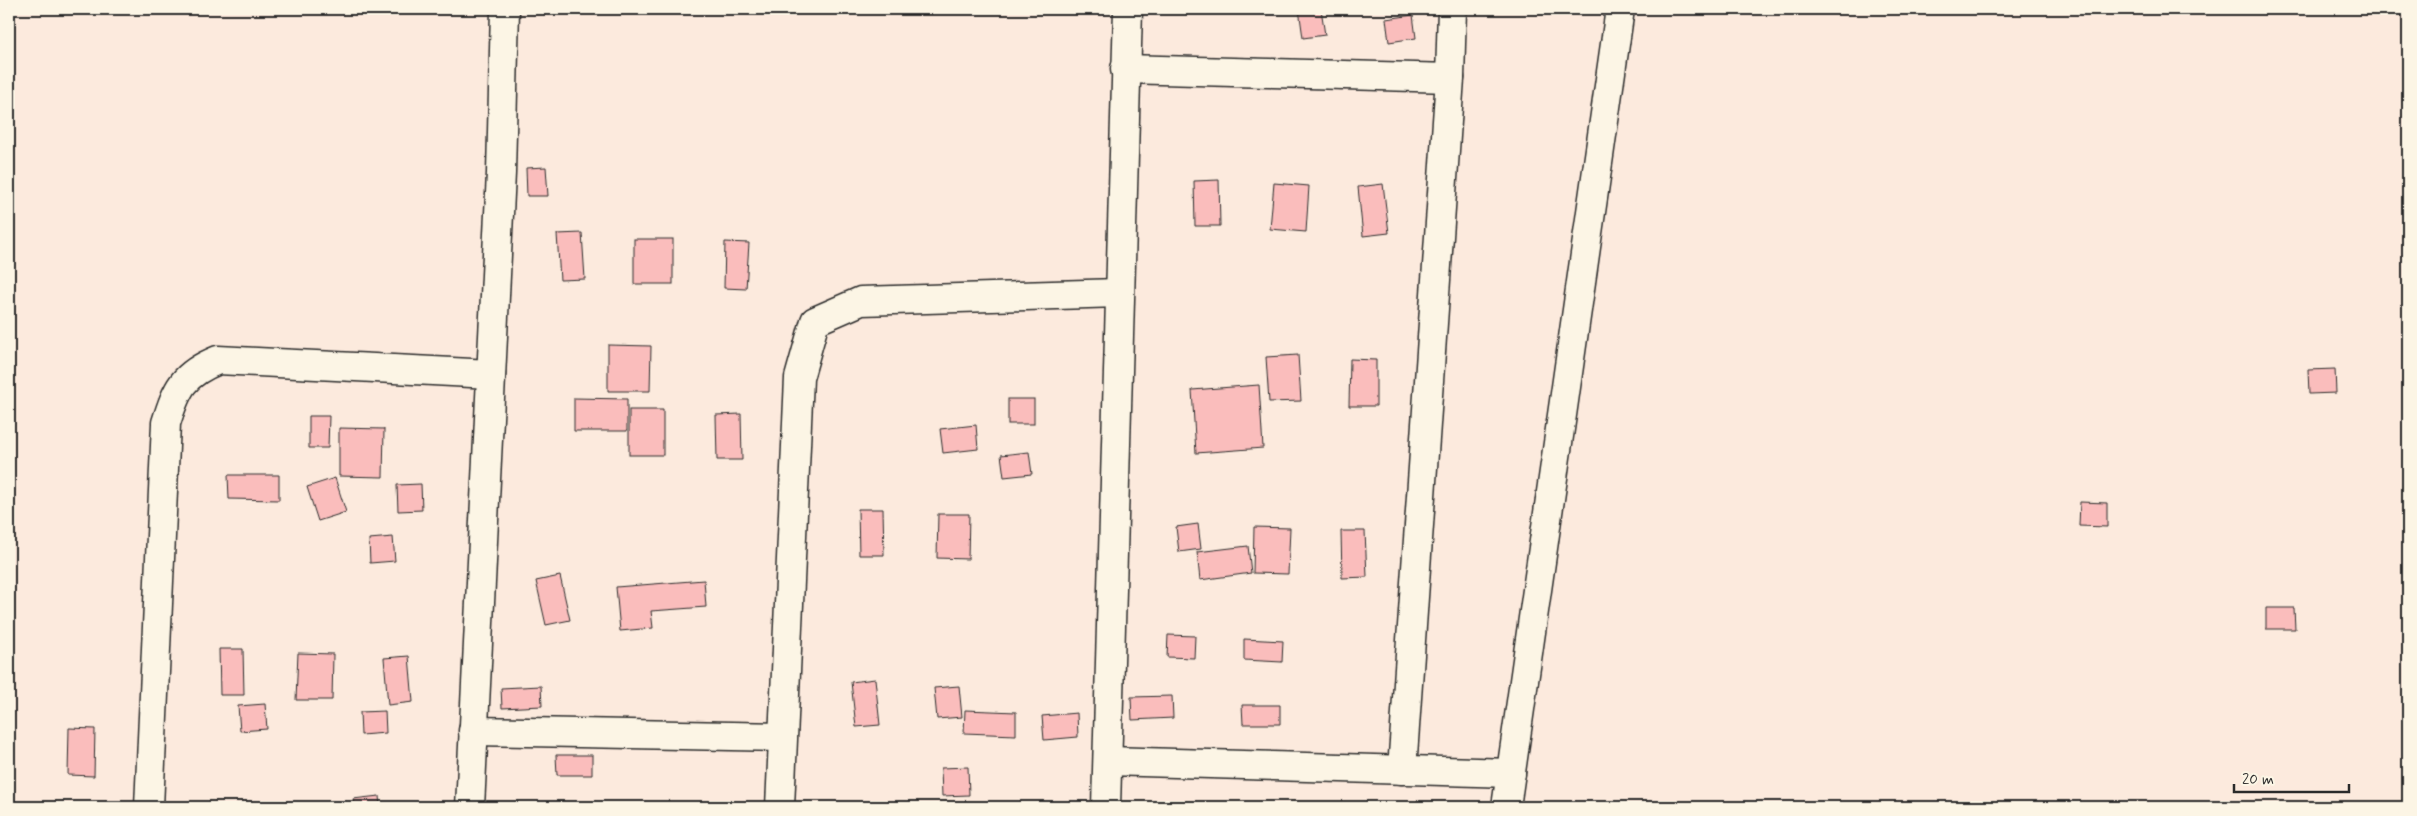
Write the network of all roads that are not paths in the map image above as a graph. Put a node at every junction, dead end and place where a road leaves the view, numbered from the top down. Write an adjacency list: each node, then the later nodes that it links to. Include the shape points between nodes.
1 (505, 9): 8 (street)
2 (1128, 9): 5 (street)
3 (1452, 9): 6 (street)
4 (1620, 9): 13 (street)
5 (1125, 69): 6 (street); 7 (street)
6 (1450, 78): 12 (street)
7 (1119, 293): 10 (street, via 861,301 816,321 799,378); 11 (street)
8 (491, 374): 9 (street); 14 (street, via 218,360 196,368 181,385 166,422)
9 (473, 731): 10 (street); 15 (street)
10 (782, 737): 16 (street)
11 (1108, 761): 12 (street); 17 (street)
12 (1402, 770): 13 (street)
13 (1511, 773): 18 (street)
14 (149, 807)
15 (470, 807)
16 (780, 807)
17 (1106, 807)
18 (1506, 807)

